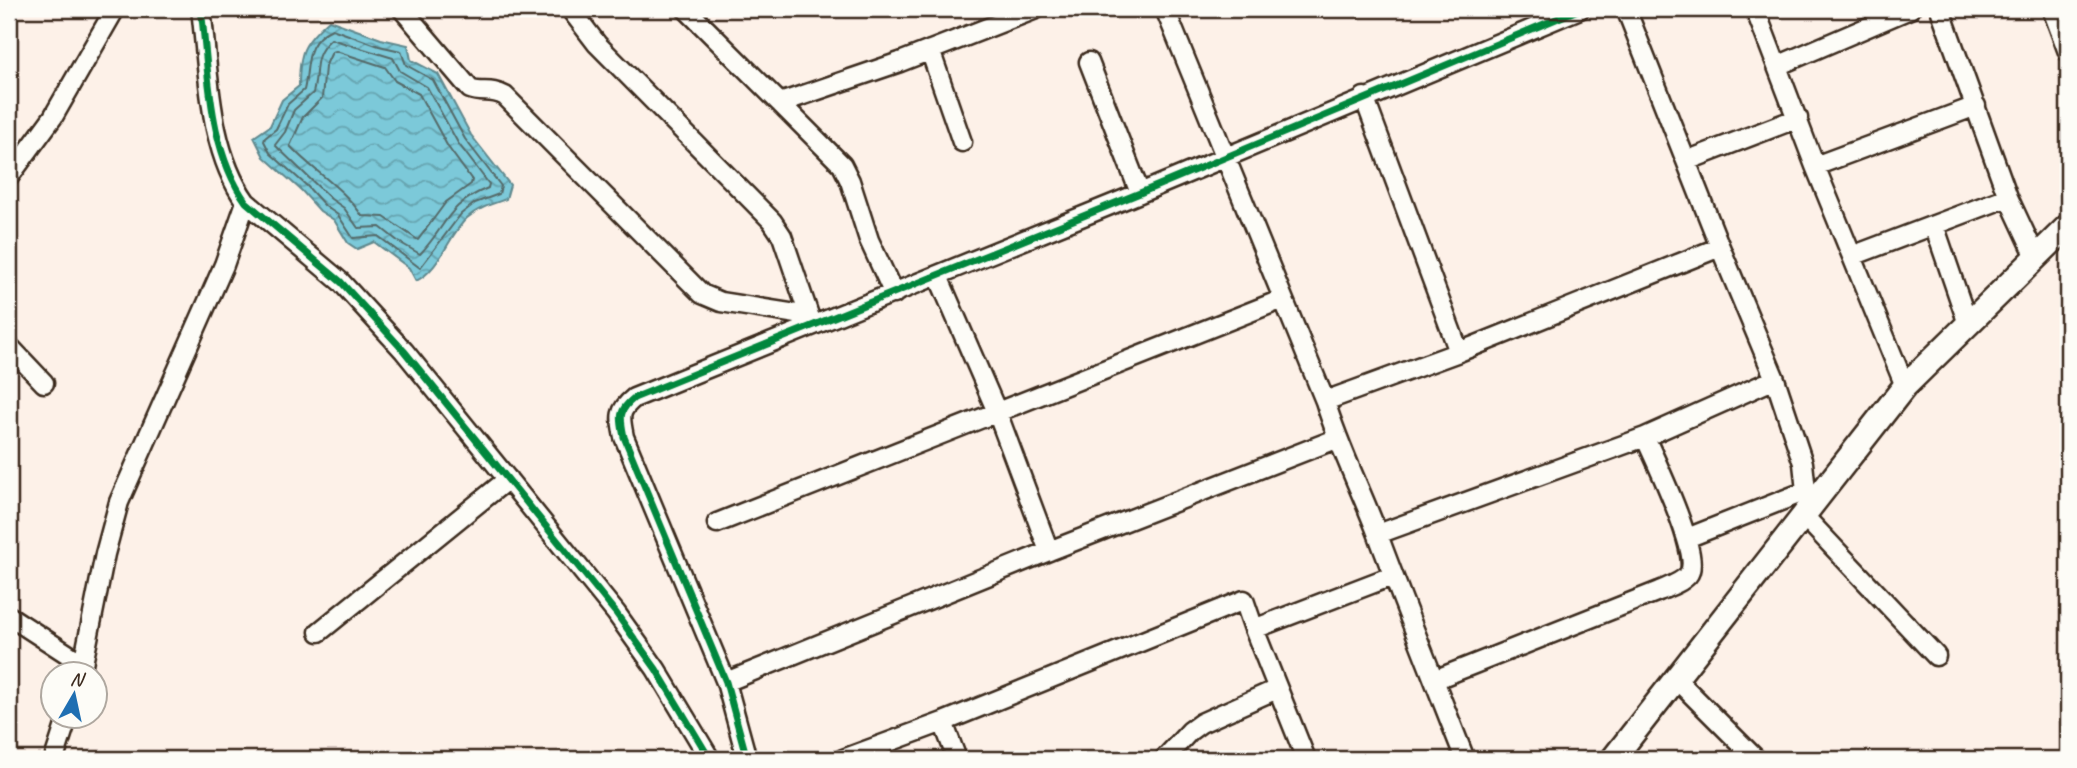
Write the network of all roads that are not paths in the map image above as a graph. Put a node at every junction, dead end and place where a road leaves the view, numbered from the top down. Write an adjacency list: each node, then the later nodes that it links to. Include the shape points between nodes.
1 (115, 9): 26 (street, via 53,117)
2 (201, 9): 29 (street, via 218,141 234,186)
3 (402, 9): 38 (street, via 470,89 505,96 702,294)
4 (686, 9): 19 (street)
5 (1036, 9): 14 (street)
6 (1165, 9): 23 (street)
7 (1580, 9): 18 (street)
8 (1626, 9): 24 (street)
9 (1755, 9): 17 (street)
10 (1910, 9): 17 (street)
11 (1940, 9): 20 (street)
12 (2052, 9): 15 (street)
13 (571, 10): 38 (street, via 597,44 772,221 782,236)
14 (930, 50): 19 (street); 22 (street)
15 (2068, 52)
16 (1089, 62): 27 (street)
17 (1777, 66): 21 (street)
18 (1364, 97): 23 (street); 41 (street)
19 (780, 103): 36 (street, via 842,165)
20 (1976, 106): 25 (street); 28 (street)
21 (1798, 118): 24 (street); 25 (street)
22 (962, 142)
23 (1224, 158): 27 (street); 37 (street)
24 (1686, 161): 32 (street)
25 (1815, 166): 33 (street)
26 (9, 177)
27 (1140, 193): 35 (street)
28 (2008, 197): 30 (street); 34 (street)
29 (246, 202): 49 (street, via 341,282 375,317); 61 (street, via 224,265 119,502)
30 (1934, 225): 33 (street); 39 (street)
31 (2068, 226): 34 (street)
32 (1720, 247): 41 (street); 42 (street)
33 (1852, 257): 44 (street)
34 (2036, 257): 39 (street)
35 (938, 276): 36 (street); 46 (street)
36 (894, 294): 38 (street)
37 (1283, 299): 45 (street); 46 (street)
38 (811, 321): 64 (street, via 634,398 620,418)
39 (1968, 324): 44 (street)
40 (9, 346): 43 (street)
41 (1459, 352): 45 (street)
42 (1775, 379): 47 (street); 50 (street, via 1803,463)
43 (44, 383)
44 (1905, 386): 50 (street)
45 (1325, 401): 48 (street)
46 (997, 412): 51 (street); 54 (street)
47 (1645, 437): 52 (street); 53 (street)
48 (1336, 439): 52 (street); 54 (street)
49 (508, 479): 58 (street); 69 (street, via 616,613)
50 (1808, 501): 53 (street); 59 (street); 62 (street)
51 (717, 523)
52 (1378, 534): 55 (street)
53 (1687, 538): 63 (street, via 1693,564 1689,575 1679,582)
54 (1049, 551): 64 (street)
55 (1392, 576): 57 (street); 63 (street)
56 (9, 616): 60 (street)
57 (1254, 629): 65 (street); 66 (street, via 1244,600)
58 (319, 632)
59 (1936, 656)
60 (70, 660)
61 (84, 660)
62 (1676, 679): 76 (street); 77 (street)
63 (1434, 680): 75 (street)
64 (726, 682): 70 (street)
65 (1277, 689): 73 (street, via 1201,723); 74 (street)
66 (943, 722): 71 (street); 72 (street)
67 (63, 730): 68 (street)
68 (54, 759)
69 (710, 759)
70 (747, 759)
71 (843, 759)
72 (957, 759)
73 (1164, 759)
74 (1306, 759)
75 (1465, 759)
76 (1613, 759)
77 (1756, 759)

